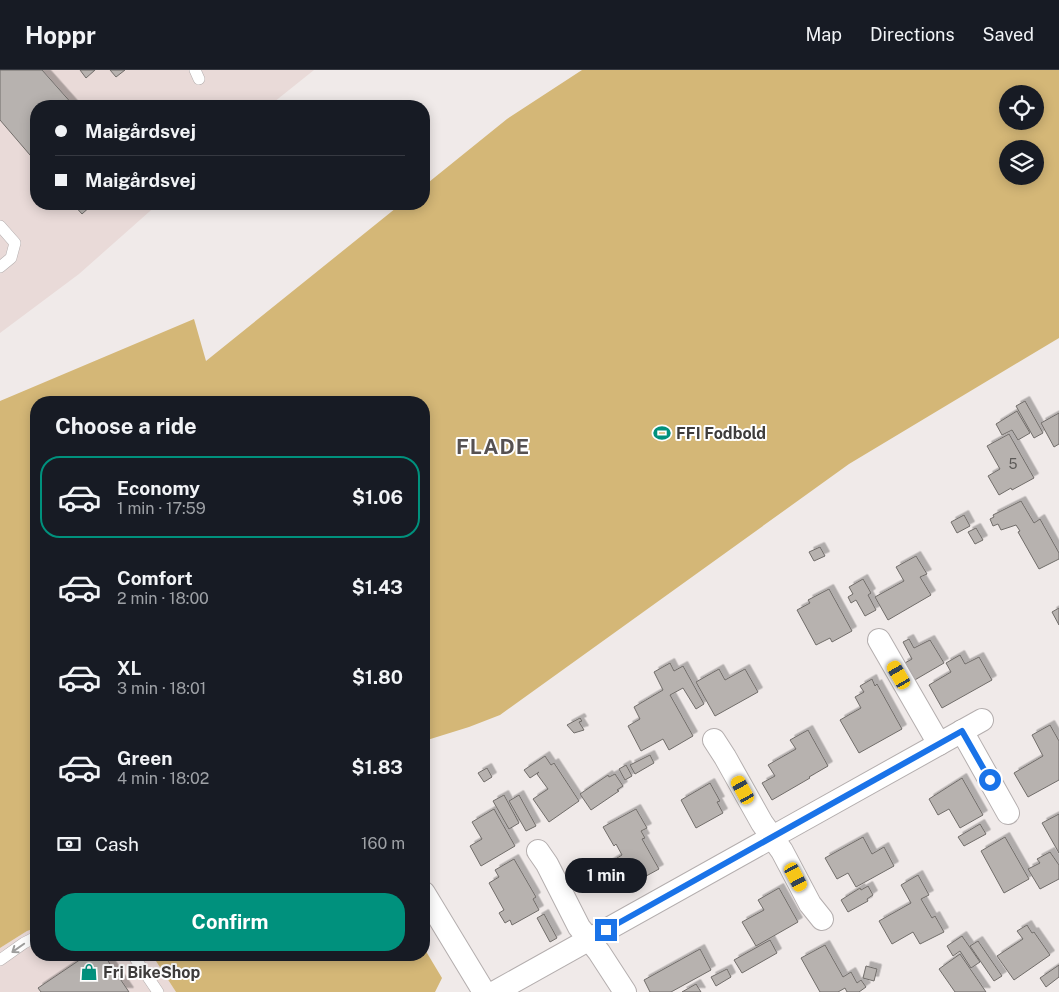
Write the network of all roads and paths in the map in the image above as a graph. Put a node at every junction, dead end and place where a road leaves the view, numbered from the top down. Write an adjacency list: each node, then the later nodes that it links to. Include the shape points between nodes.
1 (0, 226): 2 (lane, via 15,243 11,258)
2 (0, 267)
3 (879, 640): 7 (street)
4 (982, 720): 5 (street)
5 (962, 731): 7 (street); 8 (street)
6 (714, 740): 9 (street)
7 (939, 744): 9 (street)
8 (1008, 813)
9 (772, 837): 12 (street); 13 (street)
10 (538, 851): 13 (street, via 579,927)
11 (430, 903): 18 (street)
12 (822, 919)
13 (589, 939): 19 (street); 20 (street)
14 (30, 940): 15 (lane, one-way to 15)
15 (0, 960)
16 (137, 961): 17 (lane)
17 (158, 992)
18 (484, 992)
19 (495, 992)
20 (626, 992)

